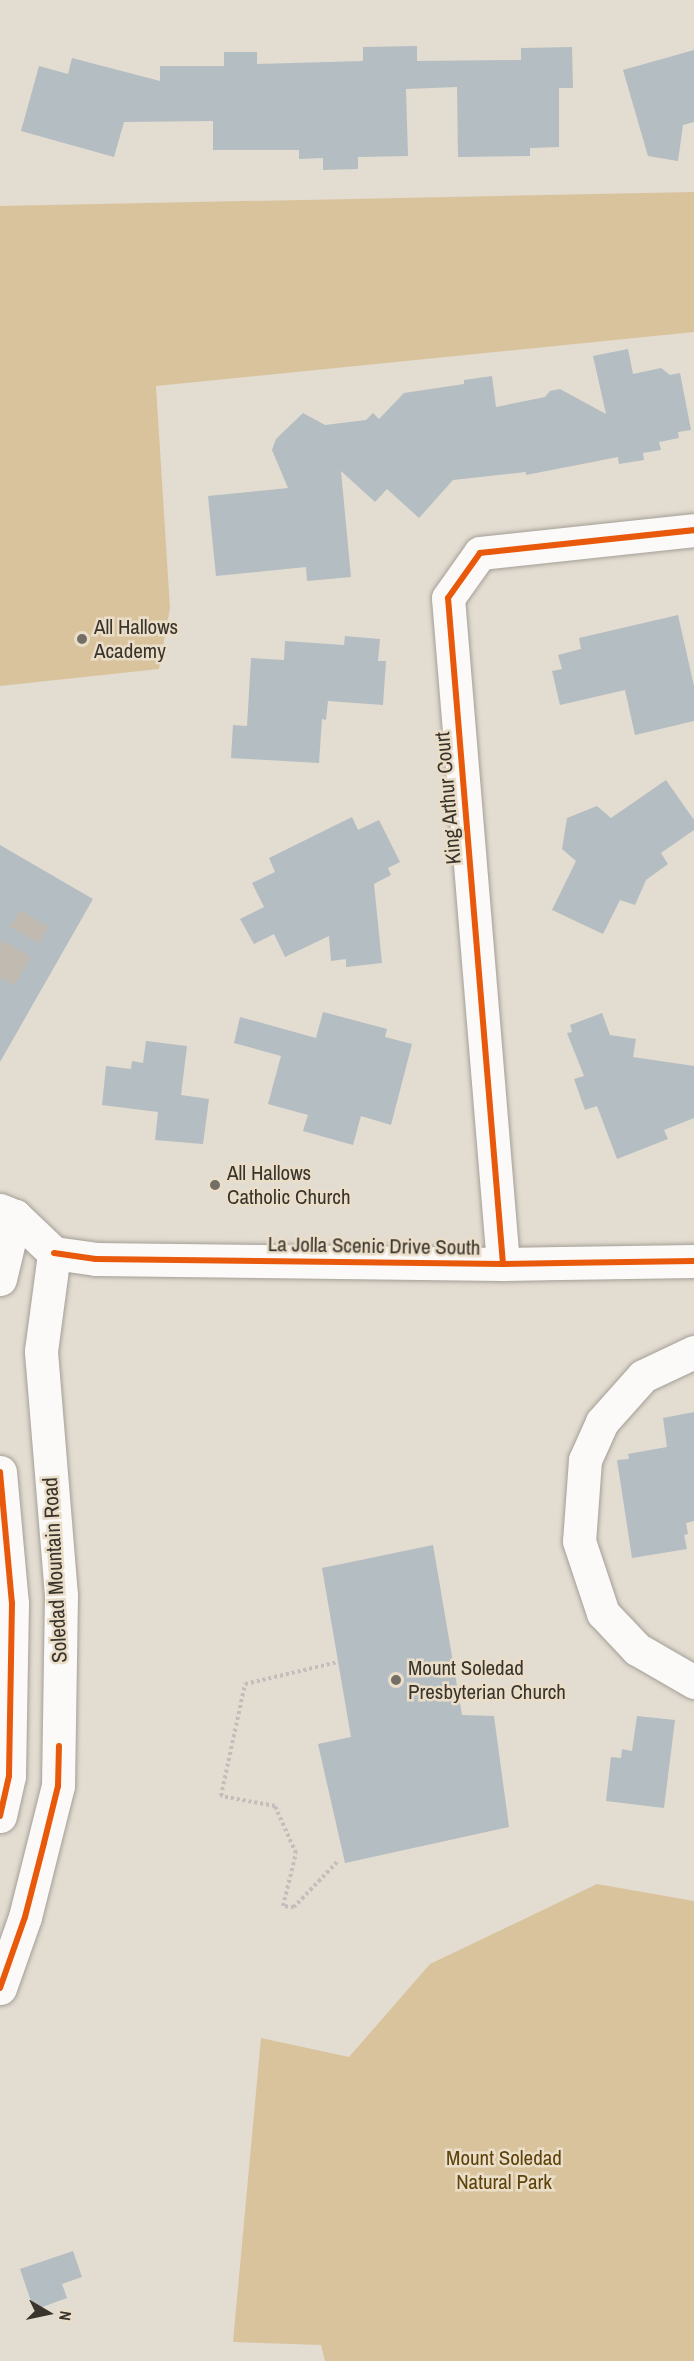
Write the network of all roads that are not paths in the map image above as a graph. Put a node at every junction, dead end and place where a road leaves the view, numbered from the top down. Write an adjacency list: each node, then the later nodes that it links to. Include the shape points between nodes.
1 (694, 530): 5 (street, King Arthur Court, via 480,553 448,598)
2 (8, 1213): 3 (street); 6 (street)
3 (54, 1253): 5 (street, La Jolla Scenic Drive South, via 96,1259); 6 (street, La Jolla Scenic Drive South); 11 (street, Soledad Mountain Road, via 41,1351 61,1595 58,1786 25,1917)
4 (694, 1261): 5 (street, La Jolla Scenic Drive South)
5 (503, 1264)
6 (1, 1266)
7 (694, 1352): 9 (street, via 643,1376 602,1422 585,1460 579,1541 603,1613 637,1649)
8 (0, 1472): 10 (street, via 12,1603 9,1776)
9 (694, 1682)
10 (0, 1816)
11 (0, 1988)

